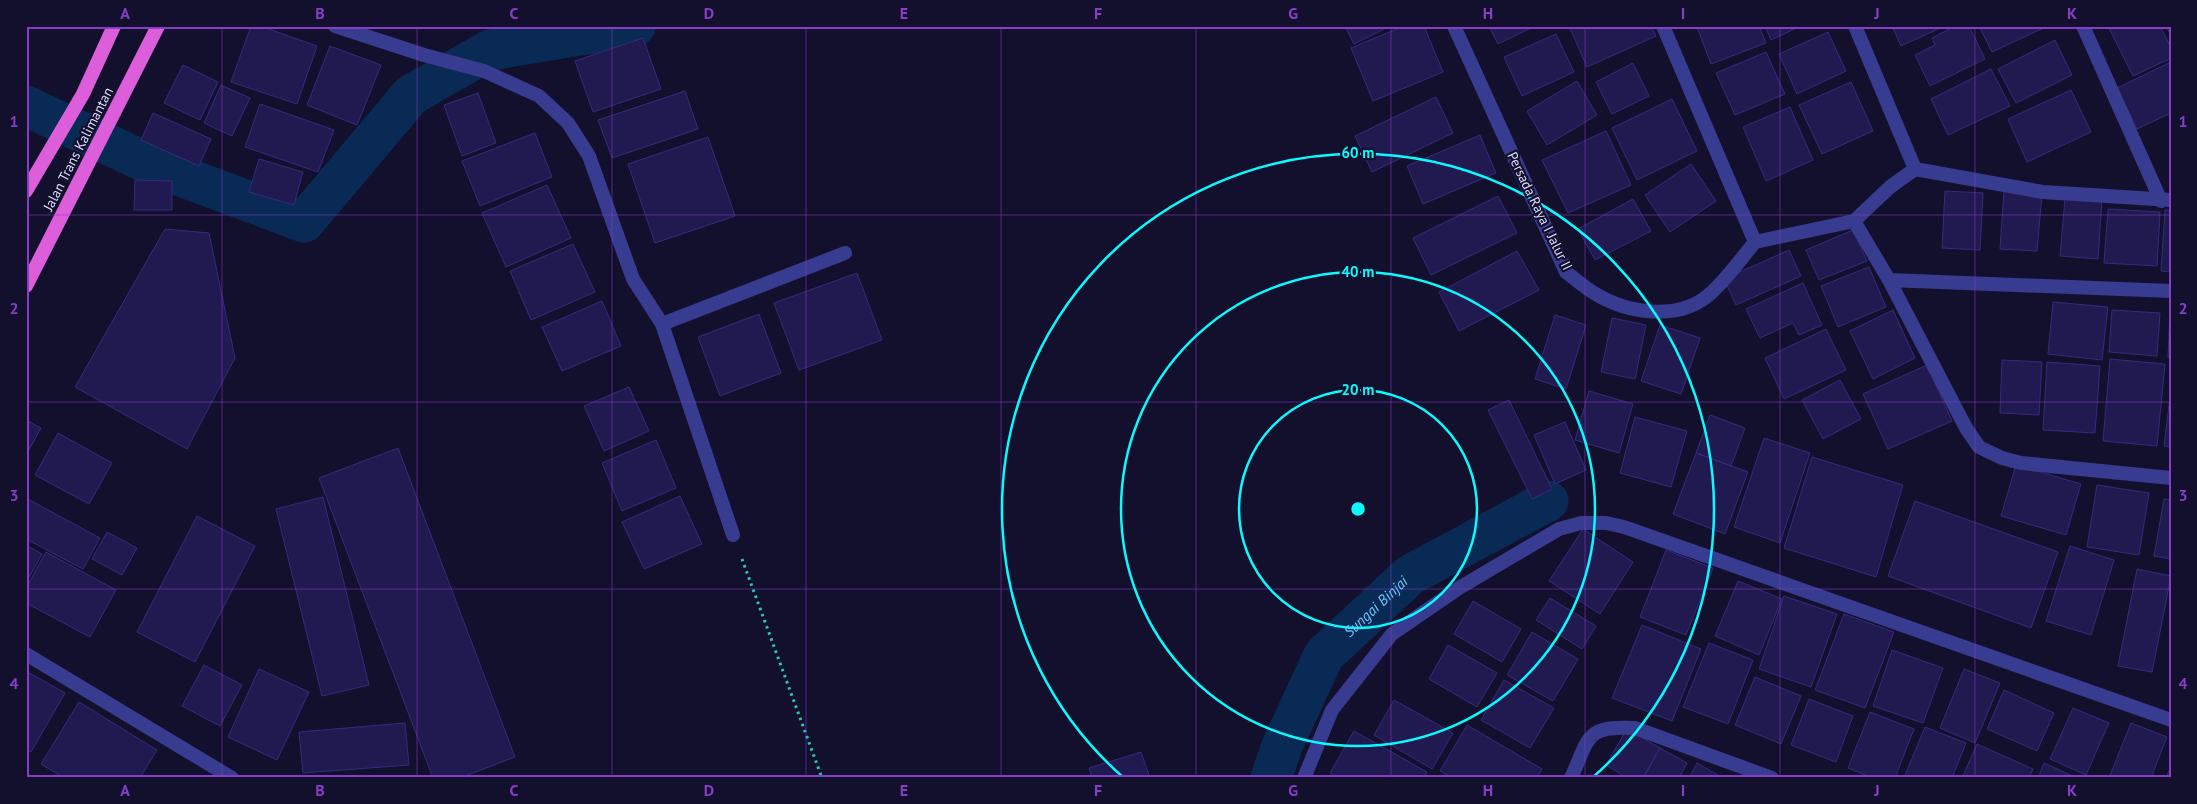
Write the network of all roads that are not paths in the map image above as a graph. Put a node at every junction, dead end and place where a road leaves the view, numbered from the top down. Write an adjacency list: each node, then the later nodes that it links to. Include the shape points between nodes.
1 (114, 26): 9 (highway, Jalan Trans Kalimantan, via 83,94)
2 (158, 26): 15 (highway, Jalan Trans Kalimantan)
3 (336, 26): 17 (street, via 484,71 539,96 568,123 588,156 633,279)
4 (1454, 26): 12 (street, Persada Raya I Jalur II, via 1566,272 1594,293 1625,307 1666,312 1689,307 1711,293)
5 (1663, 26): 12 (street)
6 (1855, 26): 8 (street)
7 (2083, 26): 10 (street)
8 (1915, 169): 10 (street, via 2043,192); 11 (street, via 1890,187)
9 (29, 186)
10 (2166, 201)
11 (1854, 221): 12 (street); 14 (street)
12 (1755, 242)
13 (846, 253): 17 (street)
14 (1889, 280): 16 (street); 18 (street, via 1979,447 2002,458 2021,462)
15 (26, 286)
16 (2171, 291)
17 (662, 324): 19 (street)
18 (2171, 478)
19 (733, 535)
20 (26, 654): 22 (street)
21 (2171, 720): 23 (street, via 1624,527 1581,524 1559,529 1460,588 1392,634 1332,710)
22 (232, 778)
23 (1304, 778)
24 (1571, 778): 25 (street, via 1589,738 1600,729 1615,727 1635,728)
25 (1772, 778)

